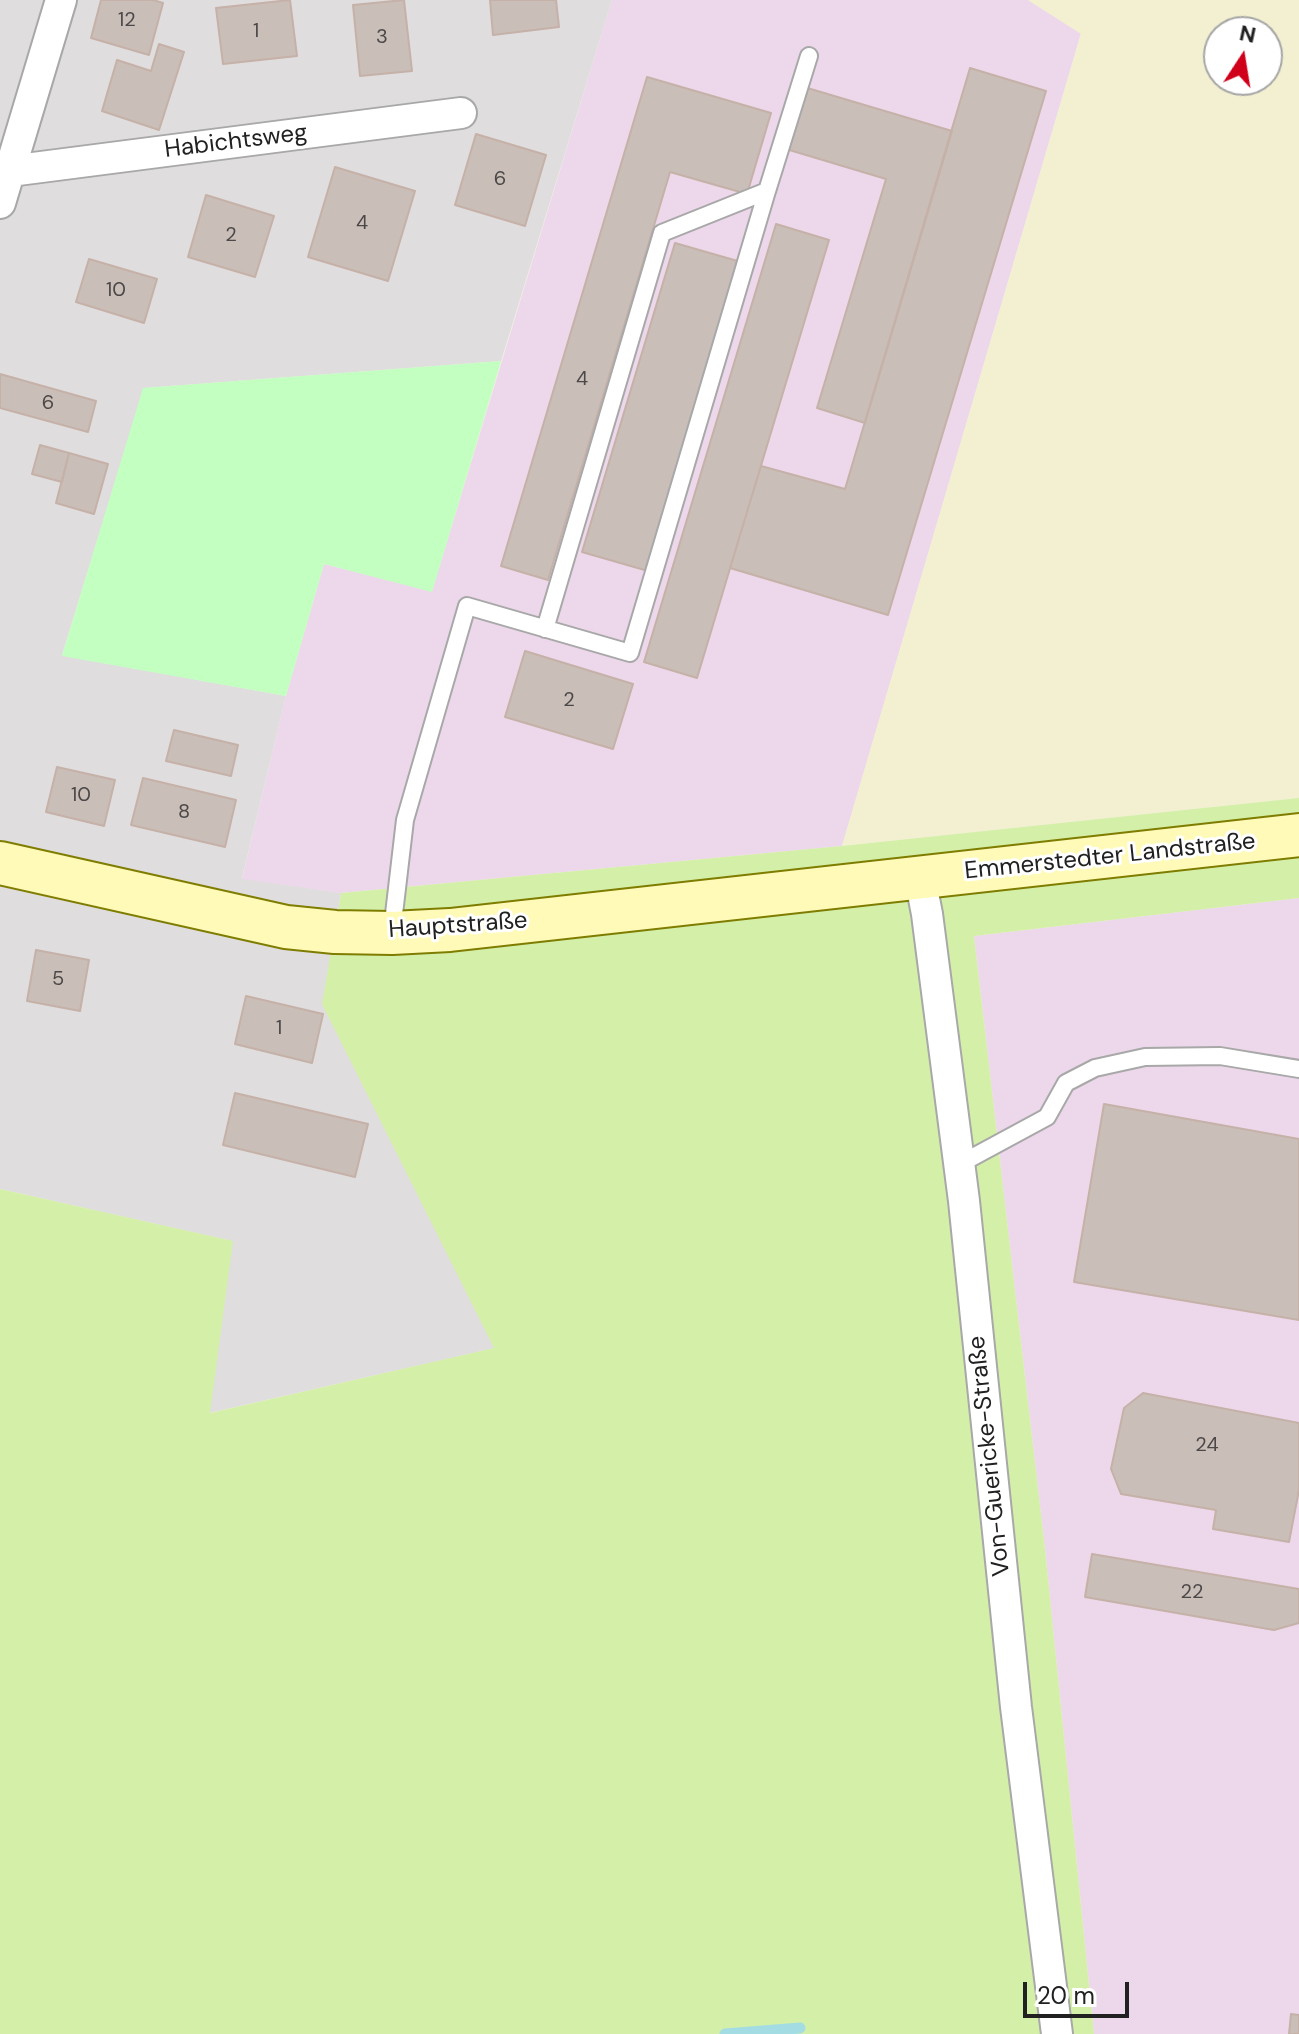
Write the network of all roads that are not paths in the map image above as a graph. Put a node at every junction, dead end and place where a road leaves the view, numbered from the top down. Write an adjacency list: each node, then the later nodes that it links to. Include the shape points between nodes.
1 (61, 0): 4 (street)
2 (809, 56): 5 (lane)
3 (461, 113): 4 (street, Habichtsweg)
4 (10, 171): 6 (street)
5 (767, 191): 7 (lane, via 662,233); 7 (lane, via 630,653)
6 (0, 203)
7 (545, 629): 11 (lane, via 467,606 405,820)
8 (1299, 835): 10 (main road, Emmerstedter Landstraße)
9 (0, 863): 11 (main road, Hauptstraße, via 286,927)
10 (920, 878): 11 (main road, Hauptstraße); 13 (street, Von-Guericke-Straße)
11 (392, 933)
12 (1299, 1069): 13 (lane, via 1220,1056 1145,1057 1095,1068 1066,1083 1047,1117)
13 (960, 1164): 14 (street, Von-Guericke-Straße, via 1016,1707)
14 (1057, 2034)

